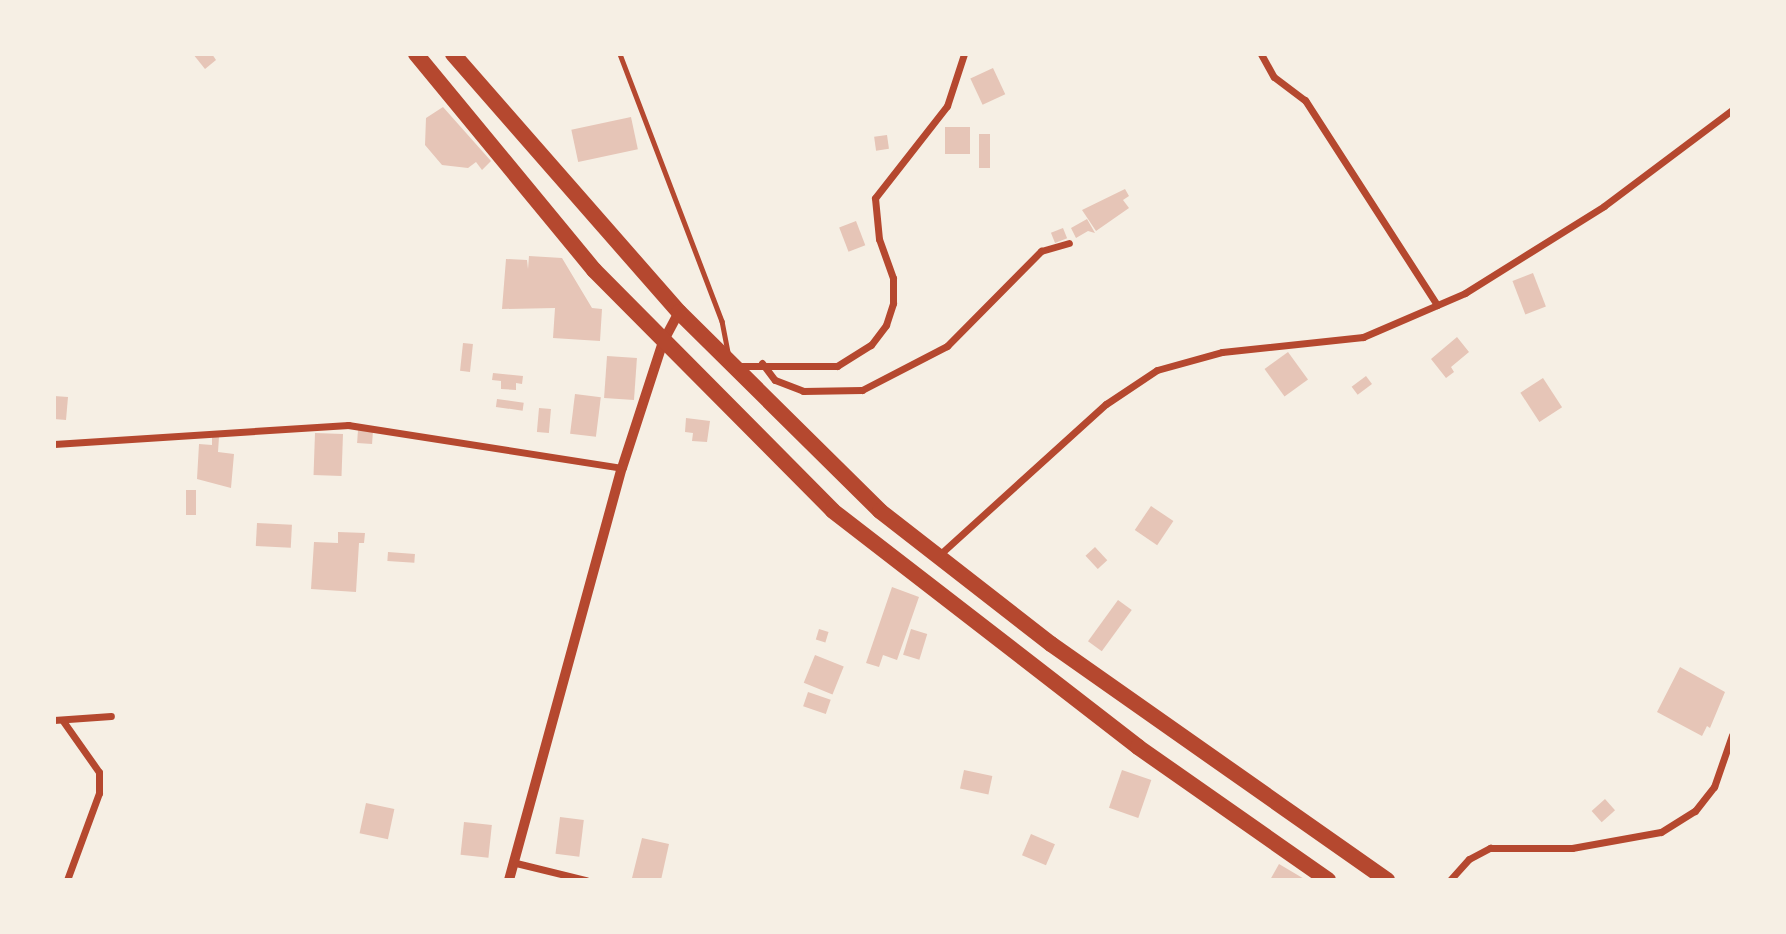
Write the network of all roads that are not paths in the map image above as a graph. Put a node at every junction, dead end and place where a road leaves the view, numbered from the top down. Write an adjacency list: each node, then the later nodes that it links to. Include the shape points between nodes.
1 (416, 54): 10 (highway, via 594,270)
2 (453, 54): 9 (highway)
3 (620, 54): 12 (lane, via 722,321)
4 (964, 54): 11 (street, via 947,106 875,198 879,239 893,278 893,303 886,325 857,358 837,366)
5 (1261, 54): 8 (street, via 1274,77 1305,100)
6 (1732, 110): 8 (street, via 1604,206)
7 (1069, 243): 11 (street, via 1041,251 947,346 862,390 803,391 775,380)
8 (1437, 305): 15 (street, via 1363,337 1222,352 1157,370 1106,404)
9 (678, 312): 10 (street); 12 (highway)
10 (663, 342): 14 (street); 24 (highway, via 833,511 1138,747)
11 (762, 363): 12 (street)
12 (730, 367): 15 (highway, via 880,511)
13 (54, 444): 14 (street, via 348,425)
14 (622, 468): 20 (street)
15 (937, 557): 25 (highway, via 1051,645)
16 (111, 716): 18 (street)
17 (54, 720): 18 (street)
18 (63, 720): 21 (street, via 99,772 99,793)
19 (1732, 735): 26 (street, via 1714,787 1695,811 1661,832 1572,848 1490,848 1469,859)
20 (516, 863): 22 (street); 23 (street)
21 (67, 880)
22 (509, 880)
23 (586, 880)
24 (1328, 880)
25 (1387, 880)
26 (1450, 880)

